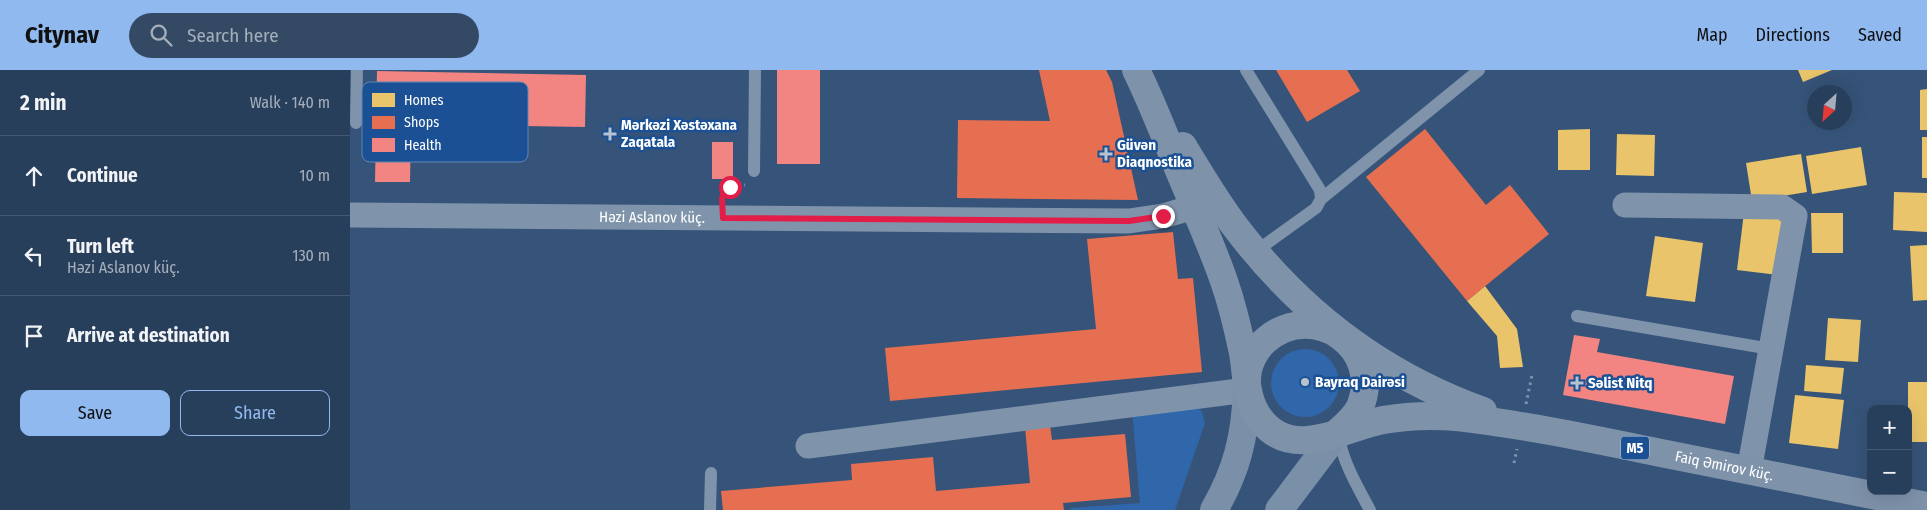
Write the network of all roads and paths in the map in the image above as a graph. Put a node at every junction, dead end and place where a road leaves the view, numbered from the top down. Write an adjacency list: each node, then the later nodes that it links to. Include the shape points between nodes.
1 (357, 70): 6 (lane)
2 (755, 70): 7 (lane)
3 (1246, 70): 8 (lane, via 1320,190)
4 (1479, 70): 8 (lane)
5 (1137, 72): 10 (highway); 13 (highway, via 1226,213)
6 (356, 122)
7 (754, 172): 12 (path, via 750,183 724,190)
8 (1321, 199): 13 (lane, via 1316,208)
9 (1625, 205): 16 (street, via 1782,207 1795,216)
10 (1194, 207): 12 (street, Həzi Aslanov küç., via 1129,221); 17 (highway, via 1229,300 1243,354)
11 (350, 215): 12 (street, Həzi Aslanov küç.)
12 (723, 218)
13 (1255, 252): 15 (highway)
14 (1577, 316): 16 (lane)
15 (1338, 334): 17 (highway, via 1323,326 1306,324 1289,326 1274,333 1252,358); 18 (highway, via 1423,387); 19 (highway, via 1360,359 1364,392 1360,408)
16 (1771, 349): 21 (street)
17 (1247, 390): 19 (highway, via 1261,421 1289,439 1306,442); 20 (street); 25 (main road, via 1246,424 1240,450 1228,485)
18 (1521, 425): 19 (highway, via 1415,416 1383,420); 21 (highway, Faiq Əmirov küç. / M5)
19 (1338, 432): 26 (main road); 27 (lane, via 1343,456)
20 (808, 446)
21 (1749, 471): 23 (highway, Faiq Əmirov küç. / M5)
22 (711, 473): 24 (lane)
23 (1927, 506)
24 (710, 510)
25 (1214, 510)
26 (1279, 510)
27 (1370, 510)

